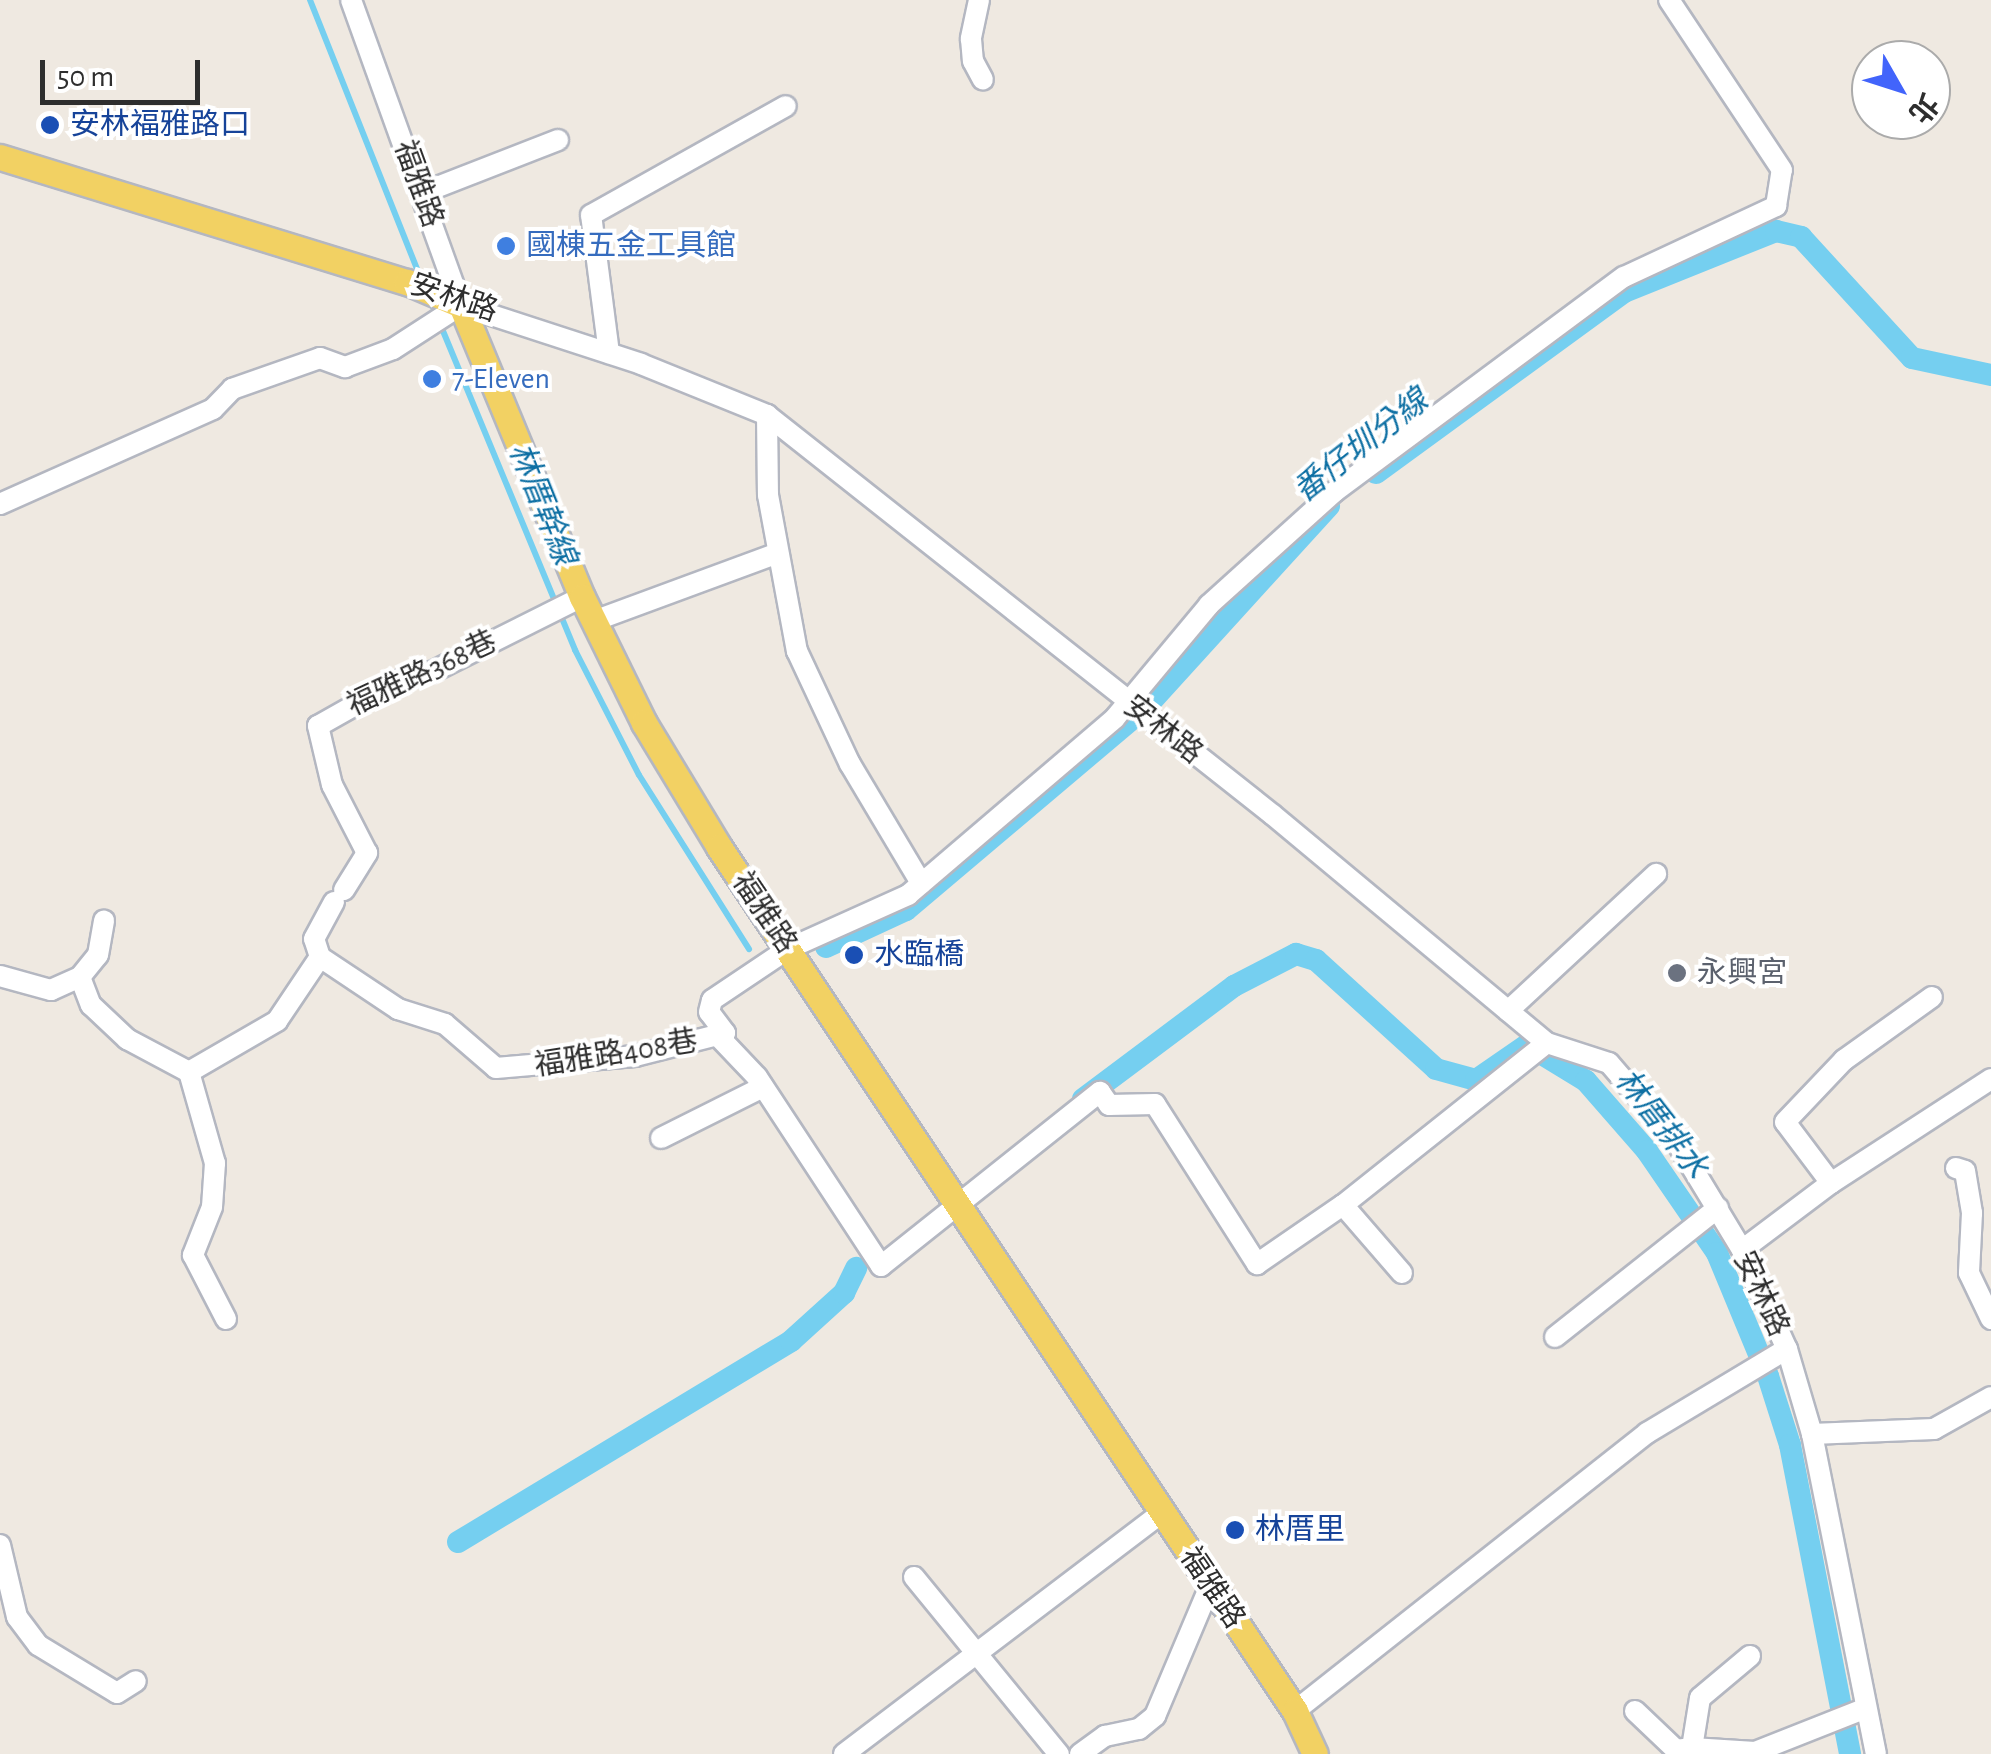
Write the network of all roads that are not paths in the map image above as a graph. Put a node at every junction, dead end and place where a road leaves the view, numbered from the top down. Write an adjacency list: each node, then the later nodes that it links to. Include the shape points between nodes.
1 (351, 0): 8 (street, 福雅路)
2 (980, 0): 4 (street, via 972,61)
3 (1669, 0): 16 (street, via 1782,170 1776,206 1624,277 1334,492 1209,605)
4 (983, 80)
5 (786, 106): 10 (street, via 591,215)
6 (558, 140): 8 (street)
7 (0, 156): 9 (main road, 安林路, via 410,283)
8 (422, 193): 9 (street, 福雅路)
9 (451, 305): 10 (street, 安林路); 12 (street, via 393,349 345,367 320,358 232,390 213,409); 14 (main road, 福雅路)
10 (609, 352): 11 (street, 安林路)
11 (767, 415): 13 (street, via 768,495); 16 (street, 安林路)
12 (0, 504)
13 (778, 553): 15 (street); 18 (street, via 796,651 860,782)
14 (576, 600): 15 (main road, 福雅路); 21 (street, 福雅路368巷, via 432,672 398,681 318,726 332,786 367,854 314,939)
15 (594, 621): 20 (main road, 福雅路, via 644,723)
16 (1128, 702): 18 (street); 25 (street, 安林路)
17 (1656, 874): 25 (street)
18 (921, 883): 20 (street, via 825,937)
19 (104, 921): 23 (street, via 98,955)
20 (788, 949): 26 (street, 福雅路408巷, via 712,1000 709,1012 725,1034); 34 (main road, 福雅路)
21 (320, 956): 26 (street, 福雅路408巷, via 398,1008 445,1024 496,1068 563,1067); 28 (street, via 276,1020)
22 (0, 976): 23 (street, via 51,990)
23 (80, 977): 28 (street, via 91,1005 127,1040)
24 (1932, 997): 33 (street, via 1844,1060 1784,1122)
25 (1508, 1011): 27 (street, 安林路)
26 (720, 1036): 30 (street)
27 (1548, 1044): 35 (street); 36 (street, 安林路, via 1609,1063 1676,1141)
28 (189, 1072): 40 (street, via 215,1163 212,1207 193,1255)
29 (1991, 1079): 33 (street)
30 (763, 1087): 31 (street); 34 (street, via 881,1266)
31 (661, 1138)
32 (1956, 1168): 39 (street, via 1967,1178 1968,1261)
33 (1831, 1183): 37 (street)
34 (958, 1200): 35 (street, via 1100,1092 1109,1105 1154,1104 1257,1264); 46 (main road, 福雅路)
35 (1344, 1205): 38 (street)
36 (1718, 1208): 37 (street, 安林路); 42 (street)
37 (1742, 1250): 43 (street, 安林路)
38 (1402, 1273)
39 (1984, 1288): 41 (street)
40 (226, 1319)
41 (1991, 1319)
42 (1555, 1337)
43 (1787, 1349): 45 (street, 安林路); 54 (street, via 1647,1433)
44 (1991, 1397): 45 (street, via 1934,1429)
45 (1812, 1434): 53 (street, 安林路)
46 (1162, 1513): 49 (main road, 福雅路); 50 (street)
47 (0, 1546): 52 (street, via 17,1617 38,1645 117,1693)
48 (914, 1577): 50 (street)
49 (1210, 1586): 54 (main road, 福雅路); 59 (street, via 1155,1716)
50 (974, 1653): 57 (street); 58 (street)
51 (1750, 1656): 56 (street, via 1700,1698)
52 (136, 1680)
53 (1866, 1708): 56 (street, via 1755,1752); 61 (street, 安林路)
54 (1295, 1711): 60 (main road, 福雅路)
55 (1635, 1711): 56 (street, via 1676,1750)
56 (1692, 1748)
57 (844, 1754)
58 (1059, 1754)
59 (1080, 1754)
60 (1315, 1754)
61 (1876, 1754)

